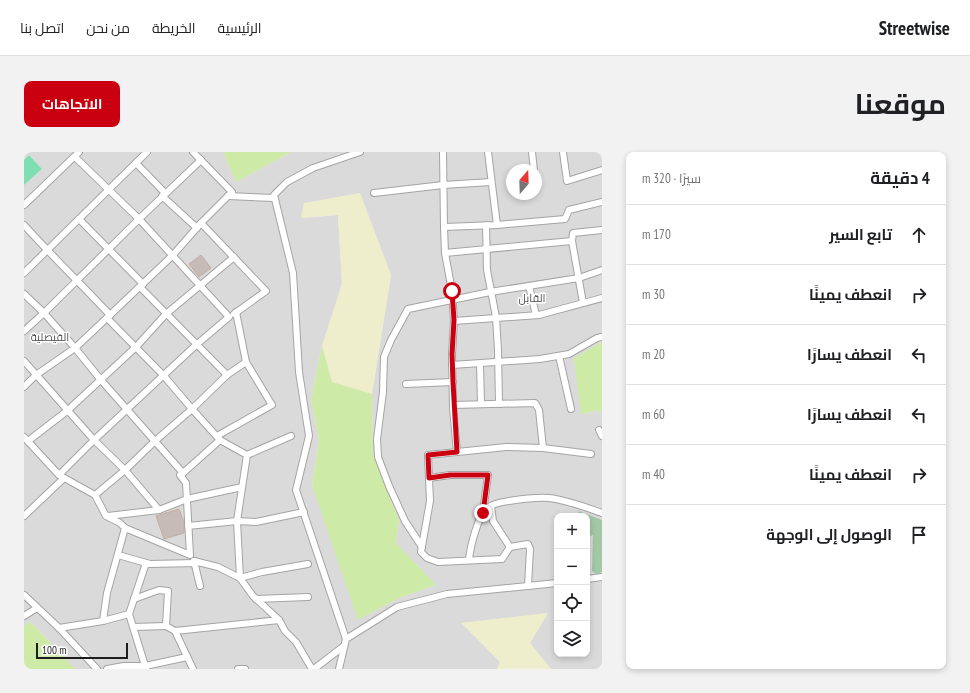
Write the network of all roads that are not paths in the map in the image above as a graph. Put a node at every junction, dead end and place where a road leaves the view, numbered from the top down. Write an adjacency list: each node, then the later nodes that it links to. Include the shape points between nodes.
1 (147, 152): 10 (street)
2 (193, 152): 9 (street)
3 (360, 152): 19 (street, via 312,168 287,182)
4 (442, 152): 14 (street)
5 (488, 152): 13 (street)
6 (532, 152): 11 (street)
7 (562, 152): 12 (street, via 566,181)
8 (77, 154): 15 (street); 21 (street)
9 (201, 160): 17 (street); 18 (street, via 232,192)
10 (136, 163): 15 (street); 17 (street)
11 (533, 164)
12 (602, 170)
13 (491, 182): 14 (street); 27 (street)
14 (443, 185): 16 (street); 28 (street)
15 (108, 190): 22 (street); 23 (street)
16 (374, 193)
17 (164, 195): 23 (street); 25 (street)
18 (228, 196): 19 (street); 25 (street)
19 (274, 198): 102 (street, via 292,273 299,372 308,436 296,490)
20 (602, 202): 27 (street, via 569,210 565,219)
21 (24, 205)
22 (79, 219): 31 (street); 32 (street)
23 (139, 219): 31 (street); 35 (street)
24 (24, 225): 32 (street)
25 (199, 225): 35 (street); 36 (street)
26 (486, 225): 27 (street); 28 (street); 33 (street)
27 (497, 225)
28 (444, 227): 34 (street)
29 (602, 230): 30 (street, via 573,233)
30 (572, 241): 33 (street); 39 (street)
31 (109, 249): 40 (street); 41 (street)
32 (47, 250): 38 (street); 40 (street)
33 (486, 250): 34 (street); 44 (street)
34 (445, 254): 47 (street)
35 (173, 255): 41 (street); 42 (street)
36 (234, 257): 42 (street); 49 (street, via 266,291)
37 (602, 270): 39 (street)
38 (24, 273)
39 (578, 278): 43 (street); 48 (street)
40 (78, 280): 50 (street); 53 (street)
41 (142, 285): 51 (street); 53 (street)
42 (200, 286): 51 (street); 54 (street)
43 (529, 286): 44 (street); 52 (street)
44 (490, 292): 47 (street); 55 (street)
45 (24, 294): 50 (street)
46 (602, 298): 48 (street)
47 (452, 299): 56 (street); 110 (street, via 408,309 384,358 377,439 378,457 405,521)
48 (583, 303): 52 (street)
49 (236, 312): 54 (street); 64 (street)
50 (44, 313): 57 (street); 61 (street)
51 (166, 314): 59 (street); 60 (street)
52 (536, 315): 55 (street)
53 (109, 317): 60 (street); 61 (street)
54 (229, 317): 59 (street)
55 (496, 317): 56 (street); 65 (street)
56 (454, 320): 67 (street)
57 (24, 331)
58 (602, 337): 62 (street)
59 (196, 345): 68 (street); 70 (street)
60 (136, 347): 70 (street); 71 (street)
61 (75, 348): 69 (street); 71 (street)
62 (559, 356): 65 (street); 79 (street)
63 (24, 361): 69 (street)
64 (246, 362): 68 (street); 85 (street, via 272,405)
65 (498, 362): 66 (street); 76 (street)
66 (480, 364): 67 (street); 75 (street)
67 (452, 365): 72 (street)
68 (226, 375): 78 (street)
69 (36, 376): 74 (street); 81 (street)
70 (164, 376): 78 (street); 80 (street)
71 (101, 380): 80 (street); 81 (street)
72 (453, 382): 73 (street); 77 (street)
73 (406, 384)
74 (24, 387)
75 (482, 404): 76 (street); 77 (street)
76 (499, 404): 89 (street, via 535,403 539,410)
77 (453, 406): 90 (street)
78 (192, 409): 85 (street); 88 (street)
79 (571, 409)
80 (128, 410): 87 (street); 88 (street)
81 (67, 411): 86 (street); 87 (street)
82 (599, 430): 84 (street)
83 (292, 436): 92 (street)
84 (602, 436)
85 (218, 438): 92 (street); 94 (street)
86 (26, 439): 95 (street)
87 (94, 440): 93 (street); 95 (street)
88 (155, 441): 93 (street); 94 (street)
89 (543, 448): 90 (street, via 506,447); 91 (street)
90 (457, 452): 96 (street, via 428,455)
91 (591, 454)
92 (247, 455): 97 (street)
93 (125, 470): 98 (street); 101 (street)
94 (184, 473): 99 (street, via 180,476 186,483)
95 (61, 477): 98 (street); 105 (street)
96 (429, 478): 103 (street, via 488,475); 110 (street, via 430,501)
97 (242, 487): 99 (street); 107 (street)
98 (95, 495): 106 (street)
99 (187, 498): 101 (street); 108 (street)
100 (491, 506): 103 (street); 104 (street, via 528,498 549,498); 111 (street, via 493,522)
101 (159, 510): 106 (street)
102 (304, 512): 107 (street, via 256,522); 137 (street)
103 (483, 513): 114 (street, via 478,522)
104 (602, 513)
105 (24, 516)
106 (106, 516): 109 (street)
107 (237, 521): 108 (street); 119 (street)
108 (188, 526): 113 (street)
109 (125, 528): 112 (street); 113 (street)
110 (422, 547): 114 (street, via 421,552 438,562)
111 (510, 547): 114 (street, via 502,559); 123 (street, via 528,544)
112 (118, 555): 116 (street); 132 (street, via 107,593)
113 (190, 555): 115 (street)
114 (469, 560)
115 (195, 562): 116 (street); 119 (street, via 218,567); 122 (street)
116 (146, 563): 126 (street)
117 (308, 564): 119 (street)
118 (602, 577): 120 (street)
119 (240, 578): 127 (street)
120 (590, 579)
121 (554, 583): 123 (street)
122 (200, 586)
123 (528, 586): 137 (street, via 447,594 397,607)
124 (24, 595): 128 (street)
125 (308, 597): 127 (street)
126 (134, 599): 129 (street); 133 (street, via 159,590 168,591)
127 (256, 599): 131 (street)
128 (37, 608): 130 (street); 135 (street)
129 (129, 614): 132 (street); 134 (street)
130 (24, 616)
131 (279, 620): 136 (street); 146 (street)
132 (103, 621): 135 (street)
133 (166, 626): 134 (street); 136 (street)
134 (133, 627): 140 (street)
135 (59, 628): 141 (street)
136 (175, 631): 139 (street)
137 (346, 639): 138 (street)
138 (344, 646): 146 (street); 147 (street)
139 (187, 657): 140 (street); 143 (street)
140 (145, 667): 142 (street, via 124,666)
141 (97, 669)
142 (107, 669)
143 (193, 669)
144 (238, 669): 145 (street)
145 (245, 669)
146 (313, 669)
147 (339, 669)

